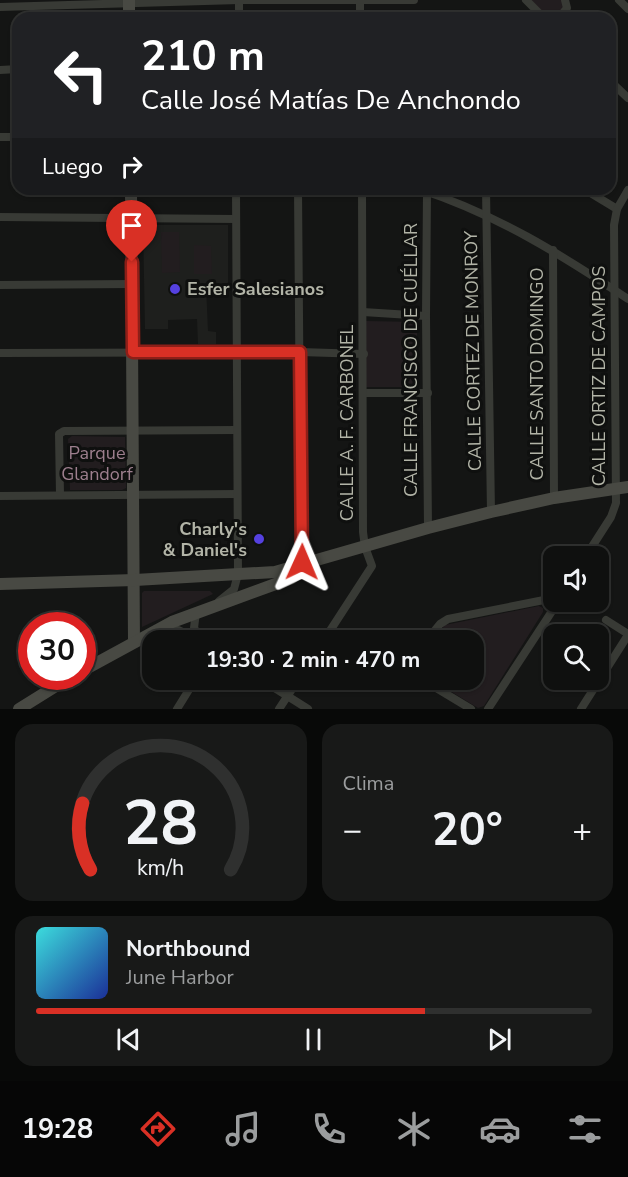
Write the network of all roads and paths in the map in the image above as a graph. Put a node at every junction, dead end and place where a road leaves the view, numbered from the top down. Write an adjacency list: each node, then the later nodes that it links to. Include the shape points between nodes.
1 (239, 0): 2 (street); 6 (street)
2 (360, 0): 3 (street)
3 (414, 0)
4 (525, 0): 9 (street)
5 (619, 0): 8 (street)
6 (129, 2): 7 (street)
7 (0, 7)
8 (628, 9)
9 (538, 12)
10 (616, 86): 11 (street)
11 (628, 98)
12 (628, 190): 21 (street, CALLE ORTIZ DE CAMPOS)
13 (131, 195): 24 (main road)
14 (236, 195): 25 (street)
15 (297, 195): 35 (street)
16 (362, 195): 31 (street, CALLE A. F. CARBONEL)
17 (423, 195): 32 (street, CALLE FRANCISCO DE CUÉLLAR)
18 (436, 195): 22 (street)
19 (486, 195): 22 (street, CALLE CORTEZ DE MONROY)
20 (594, 195): 21 (street)
21 (617, 209): 29 (street, CALLE ORTIZ DE CAMPOS)
22 (488, 215): 26 (street); 48 (street, CALLE CORTEZ DE MONROY)
23 (0, 217): 24 (street)
24 (131, 217): 25 (street); 28 (main road)
25 (236, 219): 34 (street)
26 (553, 250): 29 (street); 47 (street, CALLE SANTO DOMINGO)
27 (0, 285): 28 (street)
28 (132, 285): 33 (main road)
29 (615, 291): 30 (street); 42 (street, CALLE ORTIZ DE CAMPOS)
30 (628, 299)
31 (363, 312): 32 (street); 37 (street, CALLE A. F. CARBONEL)
32 (426, 316): 39 (street, CALLE FRANCISCO DE CUÉLLAR)
33 (133, 352): 34 (street); 36 (street); 40 (main road)
34 (237, 352): 35 (street); 41 (street)
35 (300, 352): 37 (street); 52 (street)
36 (0, 353)
37 (364, 354): 38 (street, CALLE A. F. CARBONEL)
38 (364, 393): 39 (street); 51 (street, CALLE A. F. CARBONEL)
39 (428, 393): 49 (street, CALLE FRANCISCO DE CUÉLLAR)
40 (133, 430): 41 (street); 44 (street, via 61,432); 45 (main road)
41 (237, 430): 43 (street)
42 (622, 488): 47 (main road); 50 (street, CALLE ORTIZ DE CAMPOS, via 614,512)
43 (237, 494): 45 (street); 53 (street)
44 (60, 495): 45 (street); 46 (street)
45 (135, 495): 54 (main road)
46 (0, 496)
47 (554, 498): 48 (main road)
48 (491, 512): 49 (main road)
49 (428, 528): 51 (main road)
50 (592, 546)
51 (365, 547): 52 (main road); 63 (street, CALLE A. F. CARBONEL, via 372,568)
52 (301, 565): 53 (main road, via 275,572); 57 (main road, via 292,578)
53 (238, 574): 54 (main road); 57 (street, via 231,592)
54 (135, 580): 55 (main road); 67 (main road)
55 (0, 584)
56 (543, 600): 64 (street, via 448,619)
57 (208, 608): 58 (main road)
58 (196, 612): 61 (main road); 62 (street)
59 (551, 612): 80 (street)
60 (606, 620): 65 (street)
61 (158, 630)
62 (195, 630)
63 (331, 630)
64 (436, 630)
65 (628, 635): 81 (street)
66 (142, 638): 67 (main road)
67 (134, 642): 68 (main road)
68 (96, 663)
69 (50, 690): 75 (main road)
70 (189, 690): 76 (street)
71 (278, 690): 74 (street)
72 (292, 690): 74 (street)
73 (440, 690): 79 (street)
74 (288, 696): 77 (street); 78 (street)
75 (19, 709)
76 (177, 709)
77 (279, 709)
78 (308, 709)
79 (471, 709)
80 (488, 709)
81 (581, 709)

